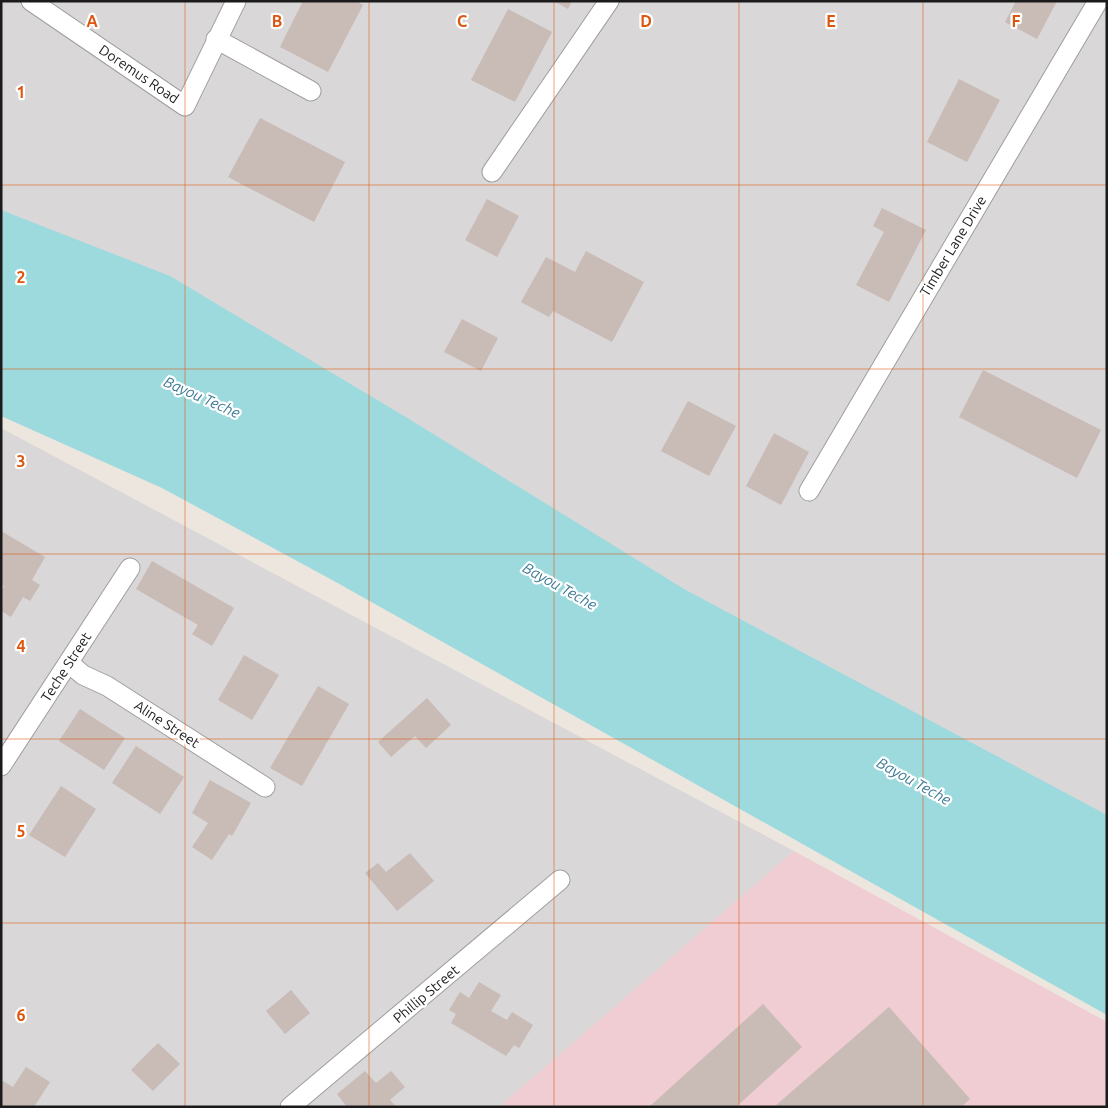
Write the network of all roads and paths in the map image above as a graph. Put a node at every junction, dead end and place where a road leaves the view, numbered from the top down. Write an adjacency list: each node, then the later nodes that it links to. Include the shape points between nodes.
1 (31, 1): 5 (street, Doremus Road, via 185,106)
2 (236, 1): 5 (street)
3 (609, 1): 7 (street)
4 (1098, 1): 8 (street, Timber Lane Drive)
5 (216, 39): 6 (street)
6 (311, 91)
7 (492, 172)
8 (809, 491)
9 (130, 568): 10 (street, Teche Street)
10 (69, 663): 11 (street, Teche Street); 12 (street, Aline Street, via 83,675 107,686)
11 (1, 766)
12 (265, 787)
13 (560, 880): 14 (street, Phillip Street)
14 (290, 1107)

